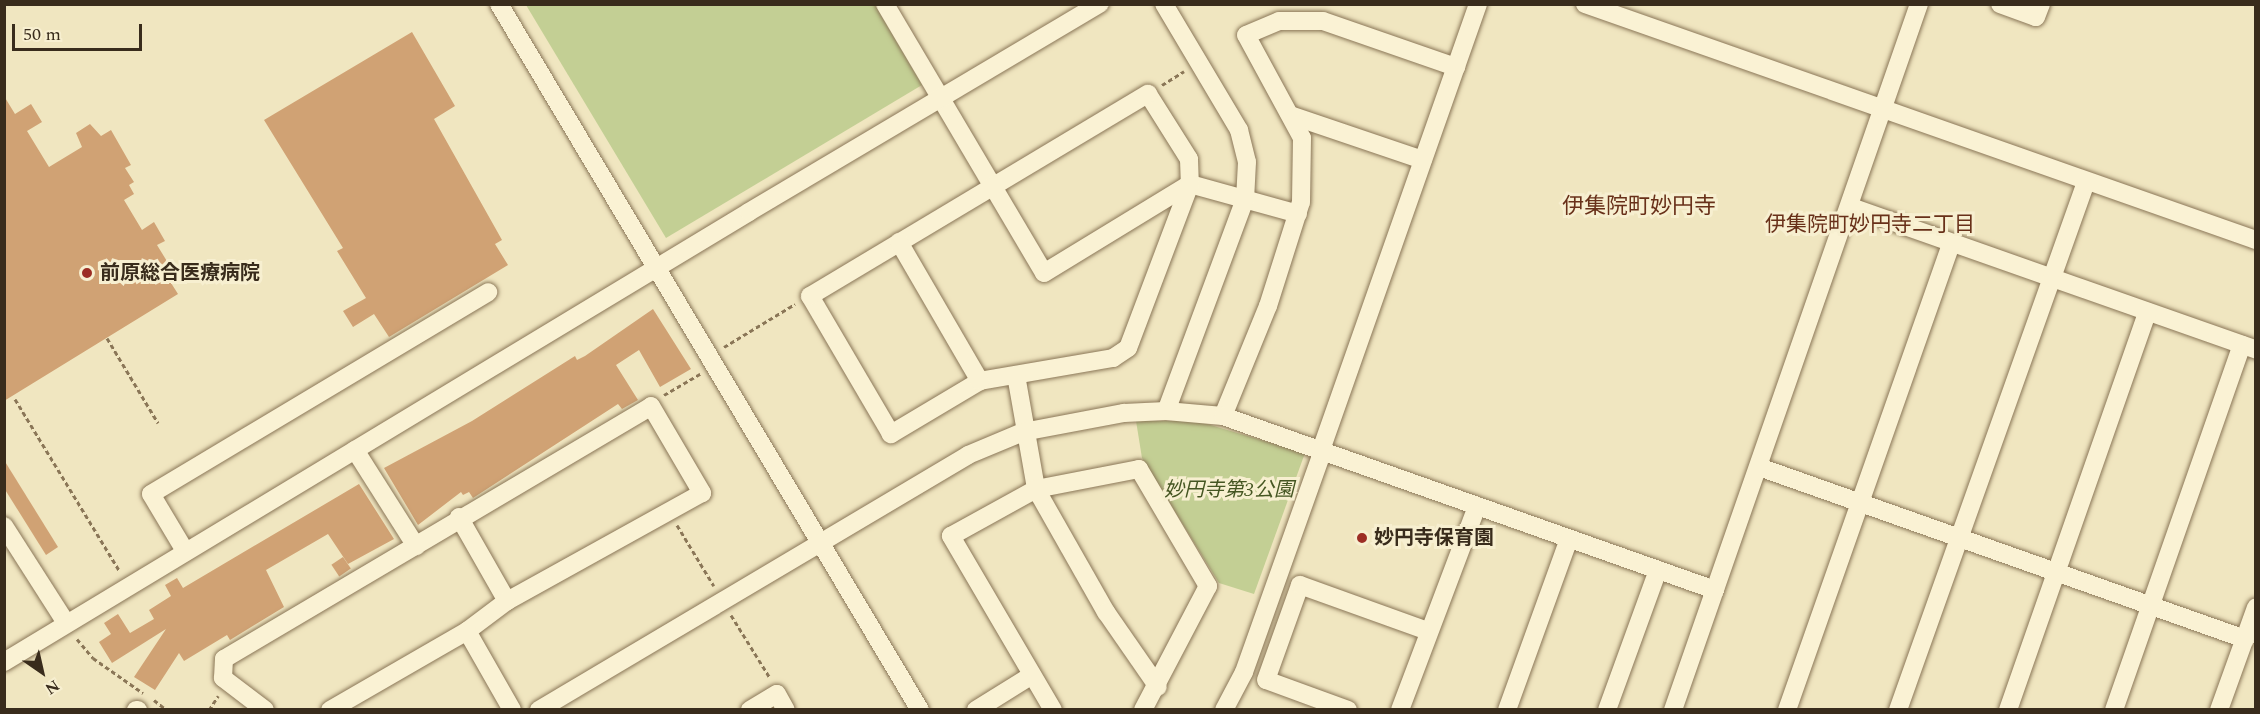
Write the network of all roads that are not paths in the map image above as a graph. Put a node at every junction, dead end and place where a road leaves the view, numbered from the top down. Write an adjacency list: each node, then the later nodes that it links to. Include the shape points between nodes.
1 (499, 4): 25 (street)
2 (885, 4): 12 (street)
3 (1100, 4): 12 (street)
4 (1164, 4): 19 (street, via 1239,130 1247,162)
5 (1478, 4): 11 (street)
6 (1585, 4): 10 (street)
7 (1919, 4): 13 (street)
8 (2000, 4): 9 (street, via 2036,17)
9 (2041, 4)
10 (1636, 13): 13 (street)
11 (1456, 67): 14 (street, via 1323,21 1279,21 1246,35); 15 (street)
12 (941, 100): 18 (street); 25 (street)
13 (1885, 110): 16 (street); 20 (street)
14 (1293, 116): 15 (street); 21 (street, via 1302,138)
15 (1423, 160): 36 (street)
16 (2086, 182): 22 (street); 26 (street)
17 (1190, 184): 18 (street, via 1044,273); 18 (street, via 1189,159 1148,94); 19 (street); 30 (street, via 1128,348 1113,358)
18 (993, 186): 23 (street)
19 (1245, 200): 21 (street); 32 (street)
20 (1851, 207): 24 (street); 37 (street)
21 (1298, 214): 33 (street, via 1268,306)
22 (2256, 240)
23 (898, 242): 31 (street); 31 (street, via 810,296 891,434)
24 (1951, 243): 26 (street); 39 (street)
25 (656, 269): 35 (street); 45 (street)
26 (2052, 278): 28 (street); 44 (street)
27 (488, 292): 47 (street, via 151,494)
28 (2147, 312): 29 (street); 49 (street)
29 (2249, 347): 52 (street)
30 (1016, 375): 31 (street); 34 (street)
31 (980, 381)
32 (1166, 411): 33 (street); 34 (street, via 1124,413)
33 (1223, 416): 36 (street)
34 (1023, 432): 38 (street); 45 (street, via 968,455)
35 (355, 450): 46 (street); 47 (street)
36 (1322, 450): 40 (street); 71 (street, via 1244,672)
37 (1759, 466): 39 (street); 50 (street)
38 (1035, 489): 59 (street, via 951,536); 60 (street, via 1106,612); 60 (street, via 1139,469 1208,586)
39 (1860, 502): 44 (street); 77 (street)
40 (1477, 506): 43 (street); 56 (street)
41 (459, 517): 46 (street); 51 (street); 51 (street, via 651,406 702,493)
42 (4, 526): 54 (street)
43 (1569, 538): 48 (street); 74 (street)
44 (1960, 538): 49 (street); 78 (street)
45 (820, 542): 64 (street); 67 (street)
46 (416, 546): 61 (street, via 224,659 223,678)
47 (185, 551): 54 (street)
48 (1658, 570): 50 (street); 75 (street)
49 (2056, 572): 52 (street); 79 (street)
50 (1715, 590): 76 (street)
51 (507, 601): 55 (street)
52 (2151, 605): 57 (street); 80 (street)
53 (2256, 607): 57 (street)
54 (66, 623): 58 (street)
55 (467, 631): 62 (street); 63 (street)
56 (1428, 631): 72 (street, via 1300,585 1266,680); 73 (street)
57 (2245, 639): 81 (street)
58 (4, 662)
59 (1032, 675): 68 (street); 69 (street)
60 (1158, 687): 70 (street)
61 (265, 710)
62 (330, 710)
63 (512, 710)
64 (539, 710)
65 (750, 710): 66 (street, via 777,694)
66 (786, 710)
67 (920, 710)
68 (976, 710)
69 (1053, 710)
70 (1143, 710)
71 (1224, 710)
72 (1348, 710)
73 (1400, 710)
74 (1507, 710)
75 (1607, 710)
76 (1673, 710)
77 (1787, 710)
78 (1898, 710)
79 (2008, 710)
80 (2114, 710)
81 (2219, 710)

